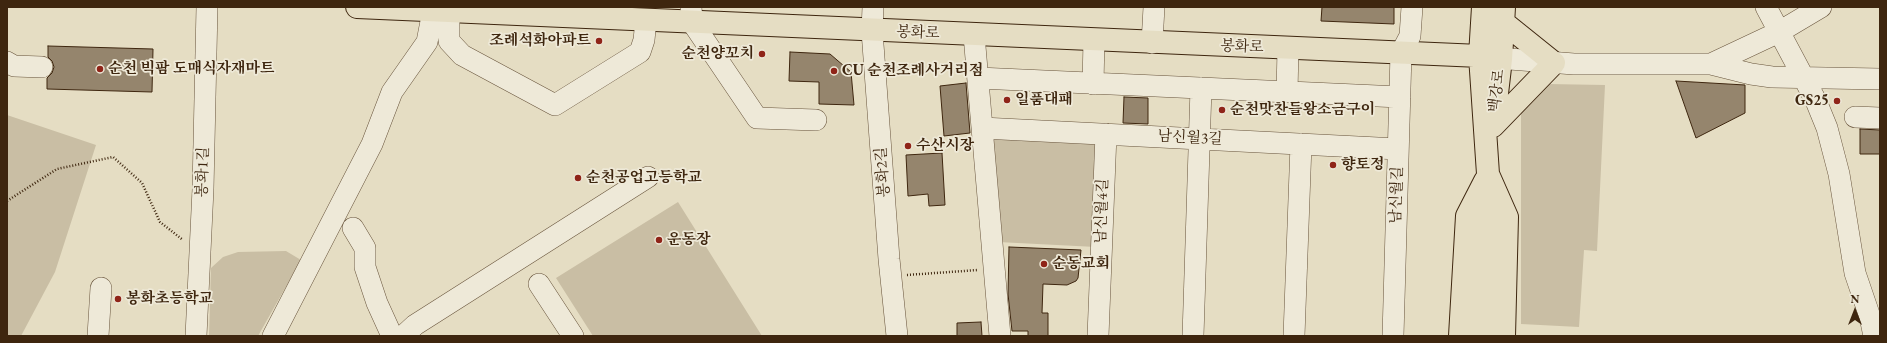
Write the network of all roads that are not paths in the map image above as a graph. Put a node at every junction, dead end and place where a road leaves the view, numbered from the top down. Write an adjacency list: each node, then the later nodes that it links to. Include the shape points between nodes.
1 (207, 7): 48 (street, 봉화1길)
2 (357, 7): 9 (main road, 봉화로)
3 (873, 7): 13 (street, 봉화2길)
4 (1154, 7): 17 (street)
5 (1412, 7): 19 (street, via 1410,36)
6 (1483, 7): 20 (main road, 백강로)
7 (1766, 7): 14 (street)
8 (1821, 7): 14 (street)
9 (454, 10): 12 (main road, 봉화로); 12 (street, via 449,41 462,55 555,105 640,52); 49 (street, via 427,42 392,92 369,151)
10 (1504, 14): 21 (main road, 백강로); 23 (main road)
11 (691, 15): 12 (main road, 봉화로); 13 (main road, 봉화로); 35 (street, via 757,118)
12 (646, 20)
13 (872, 31): 15 (main road, 봉화로); 53 (street, 봉화2길)
14 (1779, 32): 24 (street); 26 (street)
15 (974, 35): 16 (main road, 봉화로); 27 (street)
16 (1094, 40): 17 (main road, 봉화로); 29 (street)
17 (1152, 43): 18 (main road, 봉화로)
18 (1288, 49): 19 (main road, 봉화로); 31 (street)
19 (1401, 54): 20 (main road, 봉화로); 32 (street, 남신월길)
20 (1480, 56): 21 (street); 42 (main road, 백강로)
21 (1501, 59): 23 (street); 36 (main road, 백강로)
22 (7, 62): 25 (street, via 14,66)
23 (1554, 63): 24 (street); 36 (main road)
24 (1711, 64): 26 (street, via 1772,77)
25 (42, 67)
26 (1802, 76): 28 (street); 62 (street, via 1827,128 1839,174 1855,273)
27 (978, 78): 29 (street); 37 (street)
28 (1880, 79)
29 (1093, 84): 30 (street)
30 (1201, 88): 31 (street); 39 (street)
31 (1287, 92): 32 (street)
32 (1400, 97): 41 (street, 남신월길)
33 (1855, 117): 34 (street)
34 (1880, 118)
35 (816, 120)
36 (1493, 126): 42 (main road, 백강로)
37 (982, 128): 38 (street, 남신월3길); 54 (street)
38 (1106, 134): 39 (street, 남신월3길); 55 (street, 남신월4길)
39 (1199, 139): 40 (street, 남신월3길); 56 (street)
40 (1301, 144): 41 (street, 남신월3길); 57 (street)
41 (1398, 149): 58 (street, 남신월길)
42 (1488, 174): 59 (main road, via 1467,216); 60 (main road, 백강로); 61 (main road, via 1506,217)
43 (648, 177): 51 (street, via 422,321)
44 (354, 228): 50 (street, via 365,248 365,267)
45 (539, 284): 52 (street)
46 (101, 288): 47 (street)
47 (98, 336)
48 (196, 336)
49 (273, 336)
50 (392, 336)
51 (403, 336)
52 (573, 336)
53 (897, 336)
54 (1000, 336)
55 (1098, 336)
56 (1193, 336)
57 (1294, 336)
58 (1393, 336)
59 (1460, 336)
60 (1482, 336)
61 (1504, 336)
62 (1874, 336)

